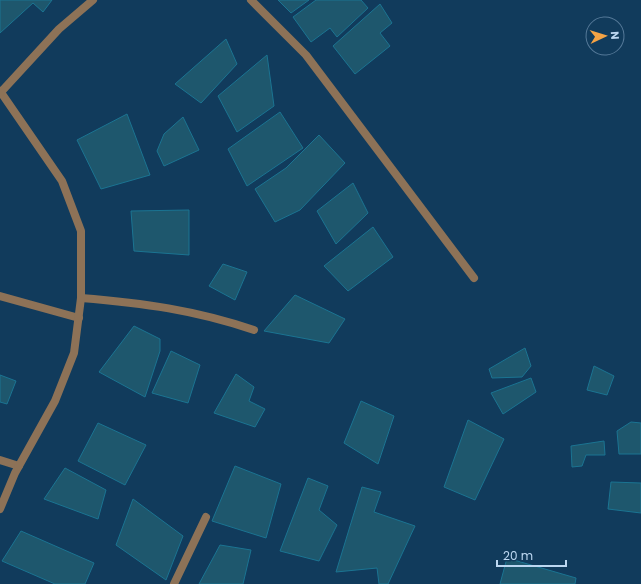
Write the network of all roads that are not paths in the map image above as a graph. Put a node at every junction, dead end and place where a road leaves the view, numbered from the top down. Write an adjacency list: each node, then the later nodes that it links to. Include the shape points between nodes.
1 (93, 0): 3 (street, via 59,29)
2 (251, 0): 4 (street, via 306,55)
3 (0, 91): 6 (street, via 62,181 81,231)
4 (474, 278)
5 (0, 296): 7 (street)
6 (81, 298): 7 (street); 8 (street, via 177,308 223,319)
7 (79, 318): 10 (street, via 74,353 55,401)
8 (254, 330)
9 (0, 460): 10 (street)
10 (19, 466): 11 (street)
11 (0, 509)
12 (206, 517): 13 (street)
13 (174, 584)

